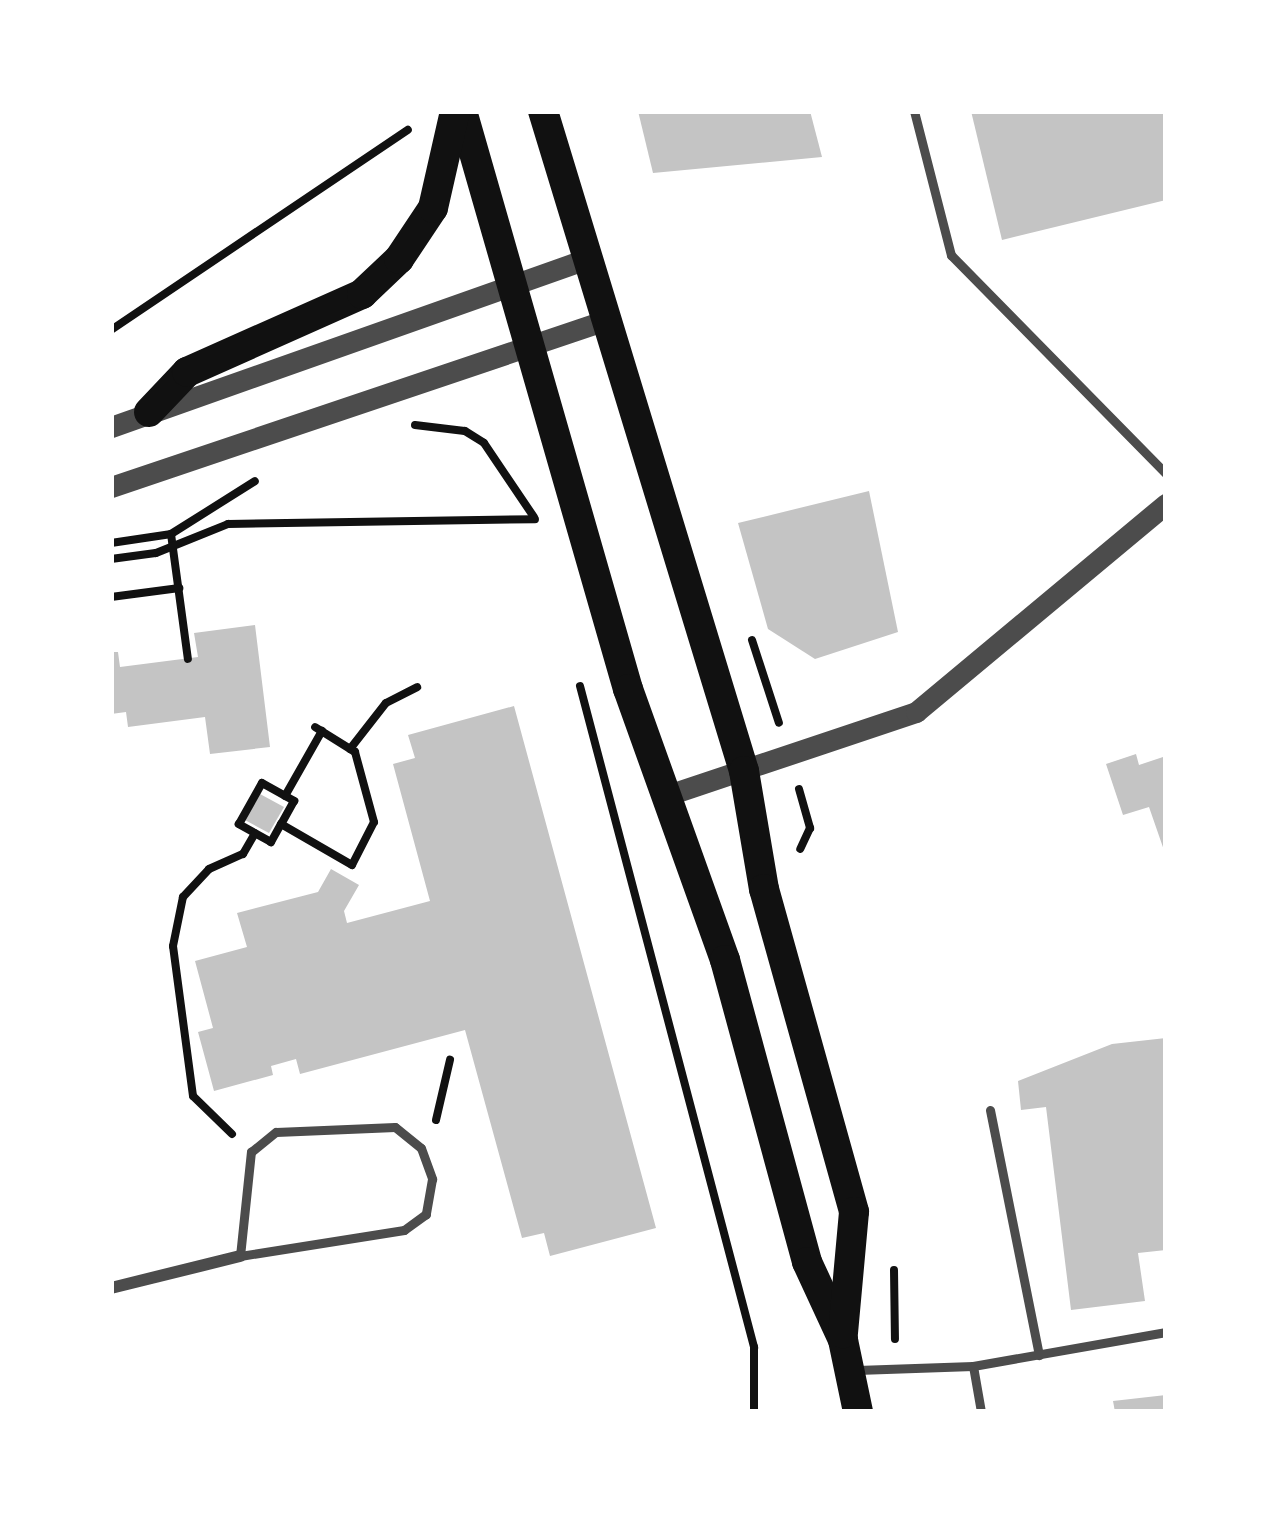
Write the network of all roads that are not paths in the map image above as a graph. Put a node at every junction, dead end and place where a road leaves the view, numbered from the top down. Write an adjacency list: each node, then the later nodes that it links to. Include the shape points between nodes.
1 (543, 111): 4 (main road)
2 (914, 111): 10 (lane, via 951,255)
3 (447, 114): 5 (main road); 8 (main road, via 433,208 399,260 362,294 187,372)
4 (589, 258): 5 (street); 6 (main road)
5 (514, 284): 7 (main road); 8 (street)
6 (609, 319): 7 (street); 13 (main road)
7 (533, 345): 11 (street); 14 (main road, via 628,689)
8 (149, 412): 9 (street)
9 (111, 427)
10 (1166, 474)
11 (111, 488)
12 (1166, 504): 13 (street, via 916,712)
13 (744, 771): 14 (street); 19 (main road, via 764,889 854,1212)
14 (668, 795): 19 (main road, via 725,960 807,1262)
15 (990, 1110): 20 (lane)
16 (240, 1256): 16 (lane, via 251,1152 276,1132 394,1126 421,1148 432,1179 427,1214 404,1230); 17 (street)
17 (111, 1288)
18 (1166, 1332): 20 (lane)
19 (843, 1340): 22 (main road)
20 (1039, 1354): 21 (lane)
21 (973, 1366): 22 (lane); 24 (lane)
22 (851, 1371): 23 (main road)
23 (857, 1412)
24 (981, 1412)

